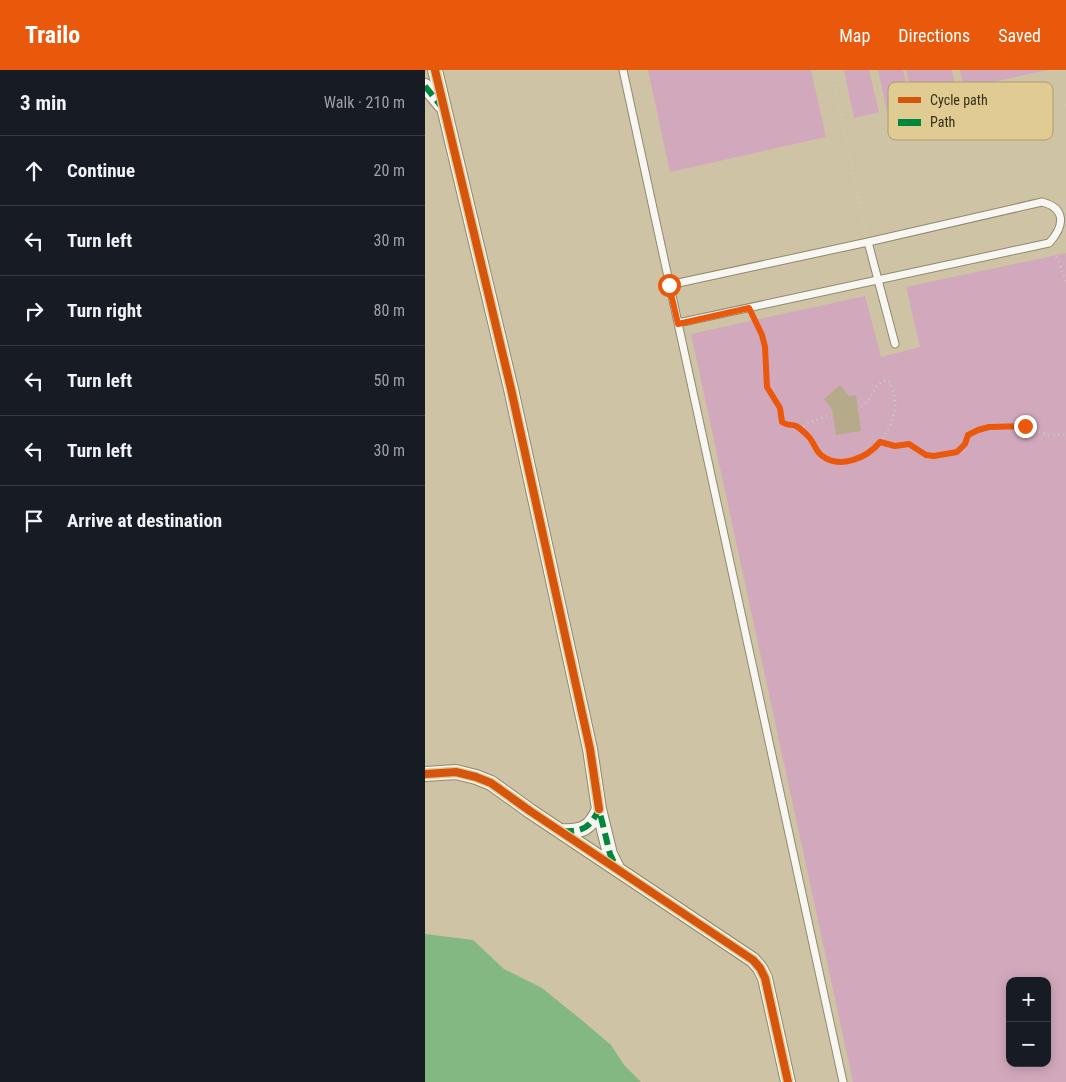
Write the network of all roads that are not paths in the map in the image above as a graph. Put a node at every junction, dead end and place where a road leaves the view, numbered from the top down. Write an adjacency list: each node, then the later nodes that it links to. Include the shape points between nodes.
1 (435, 70): 4 (street)
2 (623, 70): 7 (lane)
3 (425, 86): 4 (street)
4 (443, 108): 11 (street, via 511,389 590,749)
5 (868, 242): 6 (lane); 6 (lane, via 1042,202 1054,206 1061,218 1057,235 1049,243); 7 (lane)
6 (877, 280): 8 (lane); 9 (lane)
7 (669, 285): 8 (lane)
8 (678, 324): 15 (lane)
9 (895, 344)
10 (425, 774): 12 (street, via 456,772 491,783)
11 (599, 810): 12 (street, via 586,827 576,832); 13 (street)
12 (561, 831): 13 (street)
13 (617, 869): 14 (street, via 737,948 760,968 769,992)
14 (788, 1082)
15 (843, 1082)

